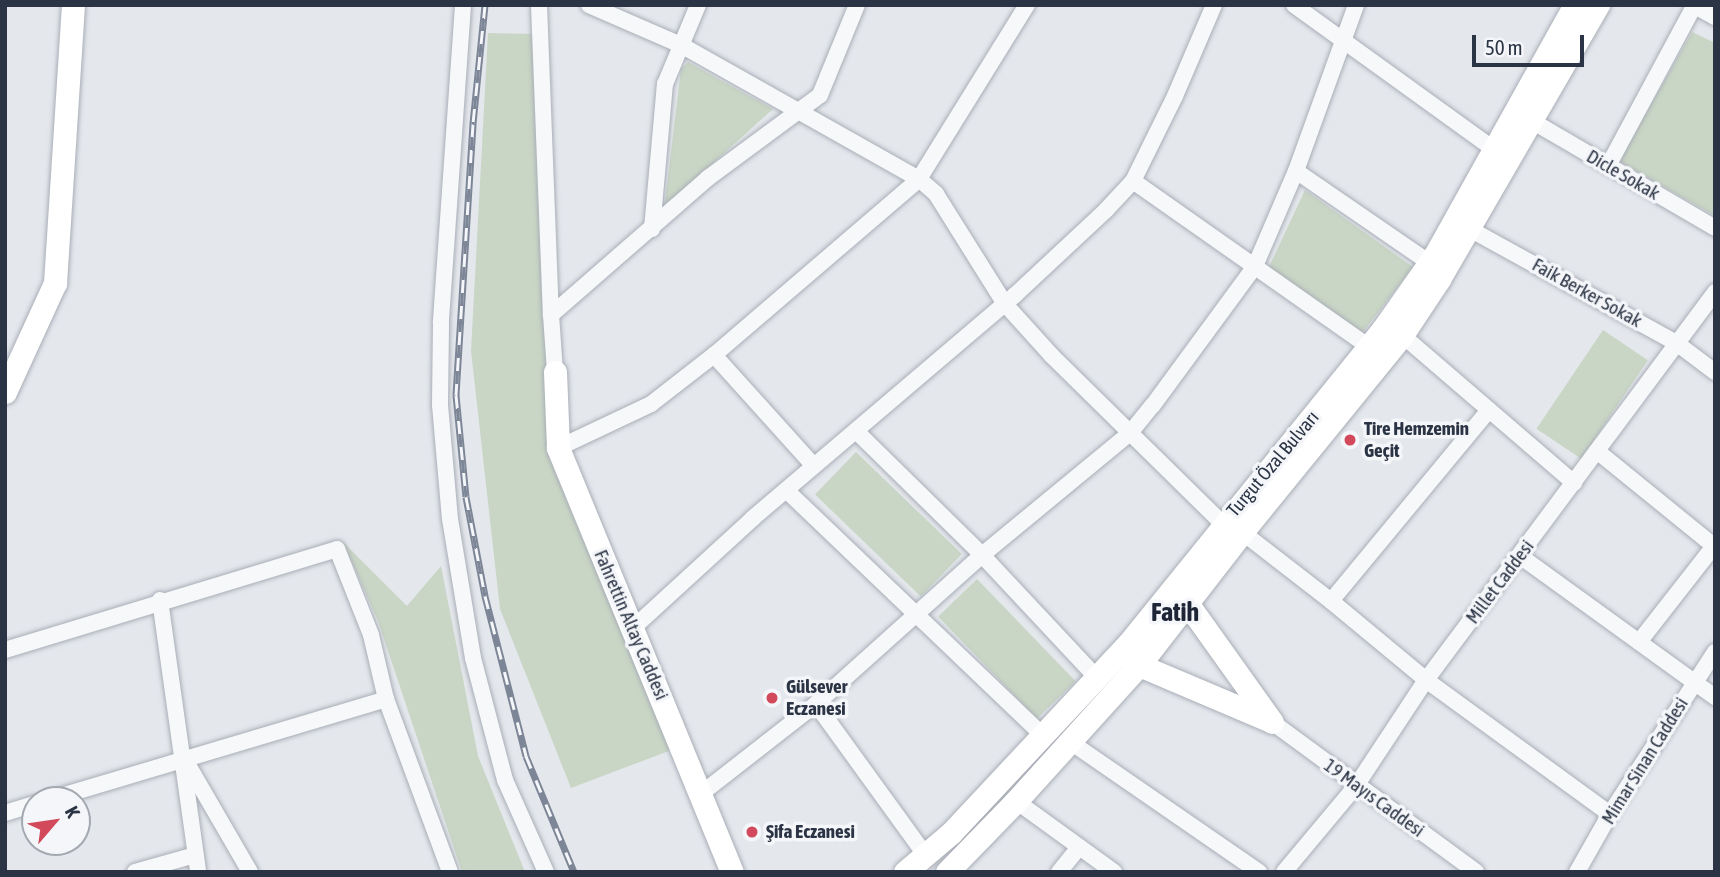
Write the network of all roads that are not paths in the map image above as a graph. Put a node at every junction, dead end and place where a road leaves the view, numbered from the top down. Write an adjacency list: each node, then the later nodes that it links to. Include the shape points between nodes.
1 (73, 5): 38 (main road, via 55,283)
2 (463, 5): 82 (street, via 441,323 440,405 449,507 473,658 505,780)
3 (539, 5): 31 (street)
4 (589, 5): 16 (street)
5 (698, 5): 16 (street)
6 (857, 5): 17 (street, via 820,95)
7 (1027, 5): 22 (street)
8 (1294, 5): 15 (street)
9 (1356, 5): 15 (street)
10 (1598, 5): 18 (main road, Turgut Özal Bulvarı)
11 (1694, 5): 14 (street); 20 (street)
12 (1571, 7): 19 (main road, Turgut Özal Bulvarı)
13 (1207, 8): 23 (street, via 1175,96)
14 (1715, 17)
15 (1341, 40): 19 (street); 21 (street)
16 (681, 46): 17 (street); 26 (street, via 665,83)
17 (797, 111): 22 (street); 26 (street, via 709,178)
18 (1532, 121): 20 (street, Dicle Sokak); 24 (main road, Turgut Özal Bulvarı)
19 (1494, 149): 24 (main road, Turgut Özal Bulvarı)
20 (1608, 166): 25 (street, Dicle Sokak)
21 (1296, 171): 27 (street); 28 (street)
22 (919, 179): 30 (street, via 936,194); 35 (street)
23 (1133, 181): 28 (street); 30 (street)
24 (1461, 224): 27 (main road, Turgut Özal Bulvarı); 32 (main road, Turgut Özal Bulvarı); 33 (street, Faik Berker Sokak)
25 (1715, 228)
26 (652, 229): 31 (street)
27 (1430, 263): 34 (main road, Turgut Özal Bulvarı)
28 (1255, 266): 34 (street); 41 (street)
29 (1715, 292): 33 (street, Millet Caddesi)
30 (1004, 304): 40 (street); 41 (street)
31 (551, 315): 36 (street)
32 (1402, 335): 39 (street); 47 (main road, Turgut Özal Bulvarı)
33 (1675, 342): 37 (street, Faik Berker Sokak); 43 (street, Millet Caddesi)
34 (1369, 347): 47 (main road, Turgut Özal Bulvarı)
35 (714, 355): 42 (street, via 651,404); 44 (street)
36 (555, 372): 42 (main road, Fahrettin Altay Caddesi)
37 (1715, 372)
38 (5, 392)
39 (1489, 410): 45 (street); 52 (street)
40 (856, 430): 44 (street); 49 (street)
41 (1130, 433): 47 (street); 49 (street)
42 (558, 448): 55 (main road, Fahrettin Altay Caddesi)
43 (1597, 451): 45 (street, Millet Caddesi); 48 (street)
44 (814, 466): 46 (street)
45 (1574, 483): 50 (street, Millet Caddesi)
46 (786, 490): 54 (street); 55 (street)
47 (1232, 528): 52 (street); 53 (main road, Turgut Özal Bulvarı); 60 (main road, Turgut Özal Bulvarı)
48 (1714, 546): 56 (street)
49 (982, 555): 54 (street); 60 (street)
50 (1520, 556): 56 (street); 61 (street, Millet Caddesi)
51 (160, 600): 57 (street); 64 (street, via 337,549 371,635); 69 (street)
52 (1331, 601): 61 (street)
53 (1187, 603): 59 (main road, Turgut Özal Bulvarı); 66 (main road)
54 (914, 614): 65 (street); 67 (street)
55 (632, 629): 72 (main road, Fahrettin Altay Caddesi)
56 (1639, 642): 62 (street)
57 (5, 650)
58 (1715, 652): 62 (street, Mimar Sinan Caddesi)
59 (1139, 665): 66 (main road); 68 (main road, Turgut Özal Bulvarı)
60 (1096, 677): 67 (main road, Turgut Özal Bulvarı)
61 (1426, 680): 70 (street, Millet Caddesi); 74 (street)
62 (1695, 682): 63 (street); 74 (street, Mimar Sinan Caddesi)
63 (1715, 697)
64 (386, 699): 69 (street); 81 (street)
65 (816, 704): 72 (street); 77 (street)
66 (1272, 722): 70 (street, 19 Mayıs Caddesi)
67 (1042, 735): 77 (main road, Turgut Özal Bulvarı)
68 (1069, 741): 73 (main road, Turgut Özal Bulvarı); 88 (street)
69 (185, 760): 71 (street); 76 (street); 80 (street)
70 (1356, 786): 89 (street, Millet Caddesi); 90 (street, 19 Mayıs Caddesi)
71 (91, 787)
72 (702, 793): 83 (main road, Fahrettin Altay Caddesi)
73 (1016, 801): 75 (street); 85 (main road, Turgut Özal Bulvarı)
74 (1610, 814): 91 (street, Mimar Sinan Caddesi)
75 (1079, 847): 86 (street); 87 (street)
76 (195, 855): 78 (street); 79 (street)
77 (926, 856): 84 (main road, Turgut Özal Bulvarı)
78 (135, 872)
79 (198, 872)
80 (250, 872)
81 (450, 872)
82 (546, 872)
83 (732, 872)
84 (905, 872)
85 (947, 872)
86 (1059, 872)
87 (1114, 872)
88 (1259, 872)
89 (1284, 872)
90 (1476, 872)
91 (1577, 872)

